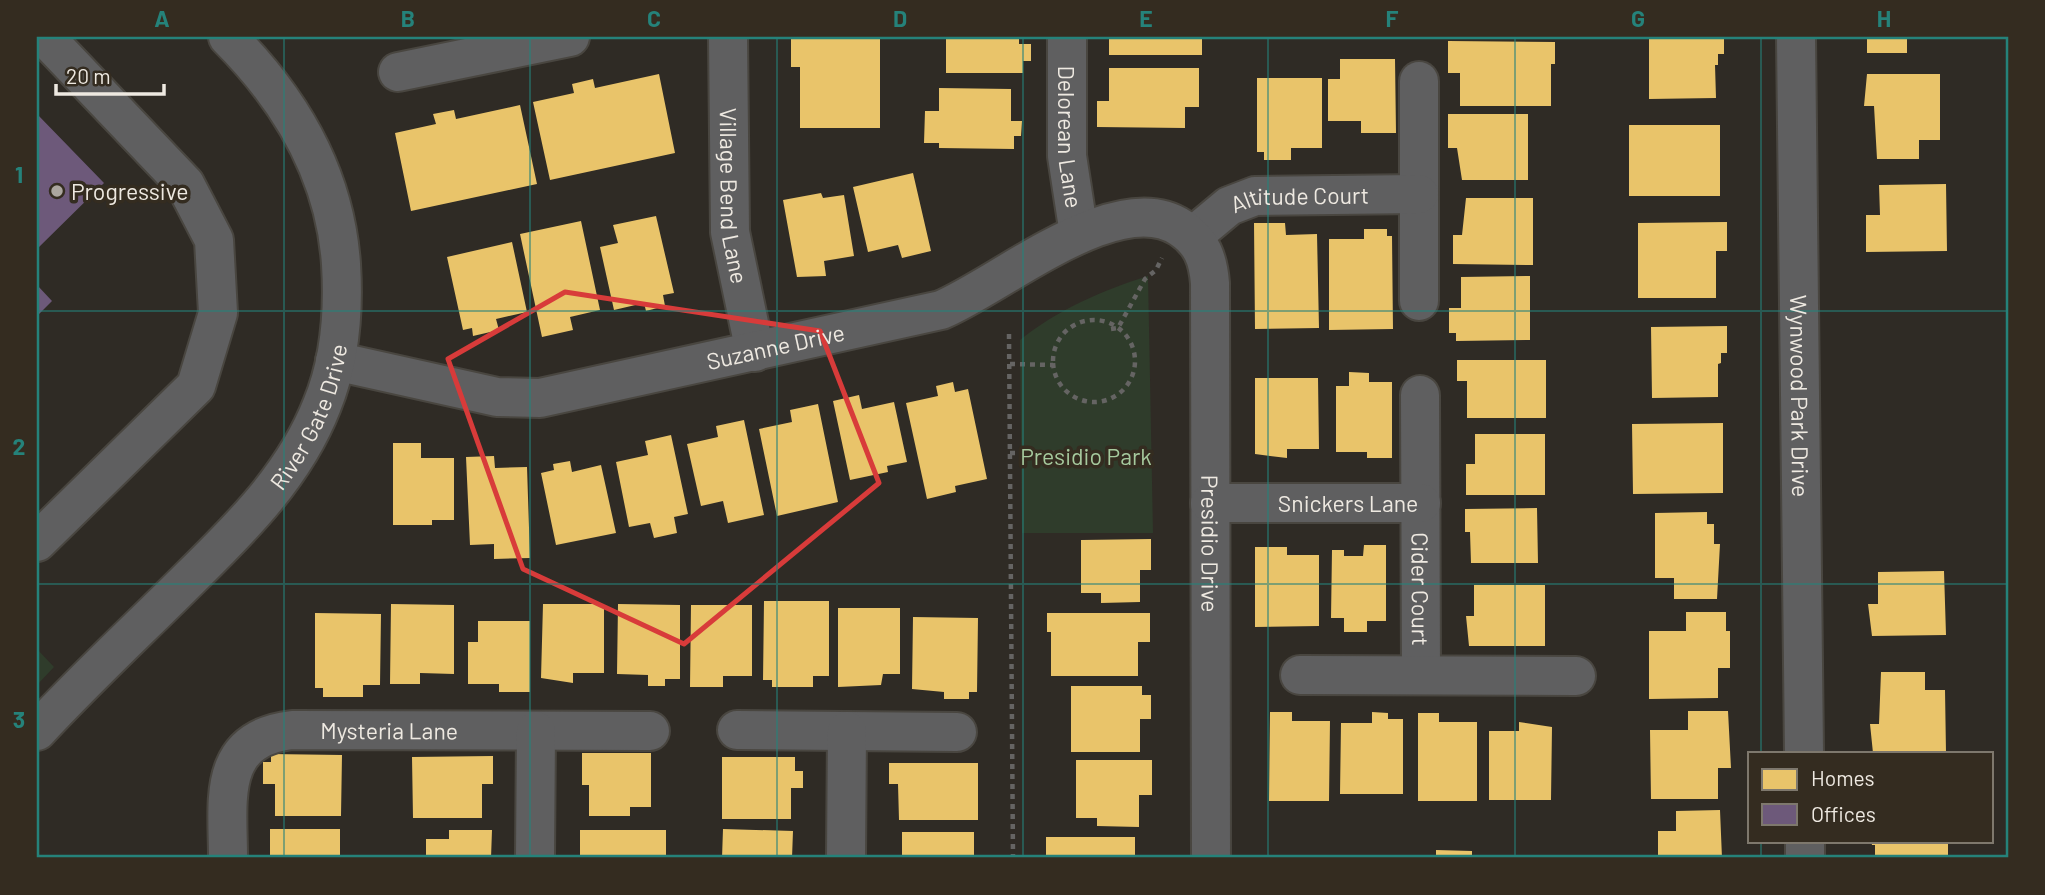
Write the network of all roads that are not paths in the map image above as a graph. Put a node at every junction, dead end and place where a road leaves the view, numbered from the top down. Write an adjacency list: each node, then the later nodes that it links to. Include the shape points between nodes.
1 (45, 37): 19 (street, via 186,184 214,240 218,313 196,386)
2 (228, 37): 15 (street, River Gate Drive, via 295,118 330,196 342,275)
3 (570, 37): 7 (street)
4 (728, 37): 14 (street, Village Bend Lane, via 730,232)
5 (1067, 37): 11 (street, Delorean Lane, via 1067,156)
6 (1796, 37): 29 (street, Wynwood Park Drive)
7 (519, 42): 8 (street)
8 (398, 72)
9 (1419, 81): 10 (street)
10 (1419, 194): 12 (street, Altitude Court, via 1255,196 1222,210); 13 (street)
11 (1079, 234): 12 (street, Suzanne Drive, via 1139,217 1168,220); 14 (street, Suzanne Drive, via 980,293 941,310)
12 (1179, 243): 17 (street, Presidio Drive, via 1206,256 1210,282)
13 (1419, 301)
14 (755, 352): 15 (street, Suzanne Drive, via 525,400)
15 (335, 361): 24 (street, River Gate Drive, via 312,428 270,493)
16 (1420, 395): 18 (street, Snickers Lane)
17 (1210, 503): 18 (street, Snickers Lane); 33 (street, Presidio Drive)
18 (1421, 503): 21 (street, Cider Court)
19 (37, 542)
20 (1300, 675): 21 (street, Cider Court)
21 (1421, 676): 22 (street, Cider Court)
22 (1576, 676)
23 (737, 730): 27 (street)
24 (37, 731)
25 (536, 731): 26 (street, Mysteria Lane); 30 (street, Mysteria Lane, via 292,730 267,736 244,750 231,774); 31 (street)
26 (650, 731)
27 (847, 731): 28 (street); 32 (street)
28 (957, 732)
29 (1804, 752)
30 (228, 858)
31 (536, 858)
32 (846, 858)
33 (1211, 858)

